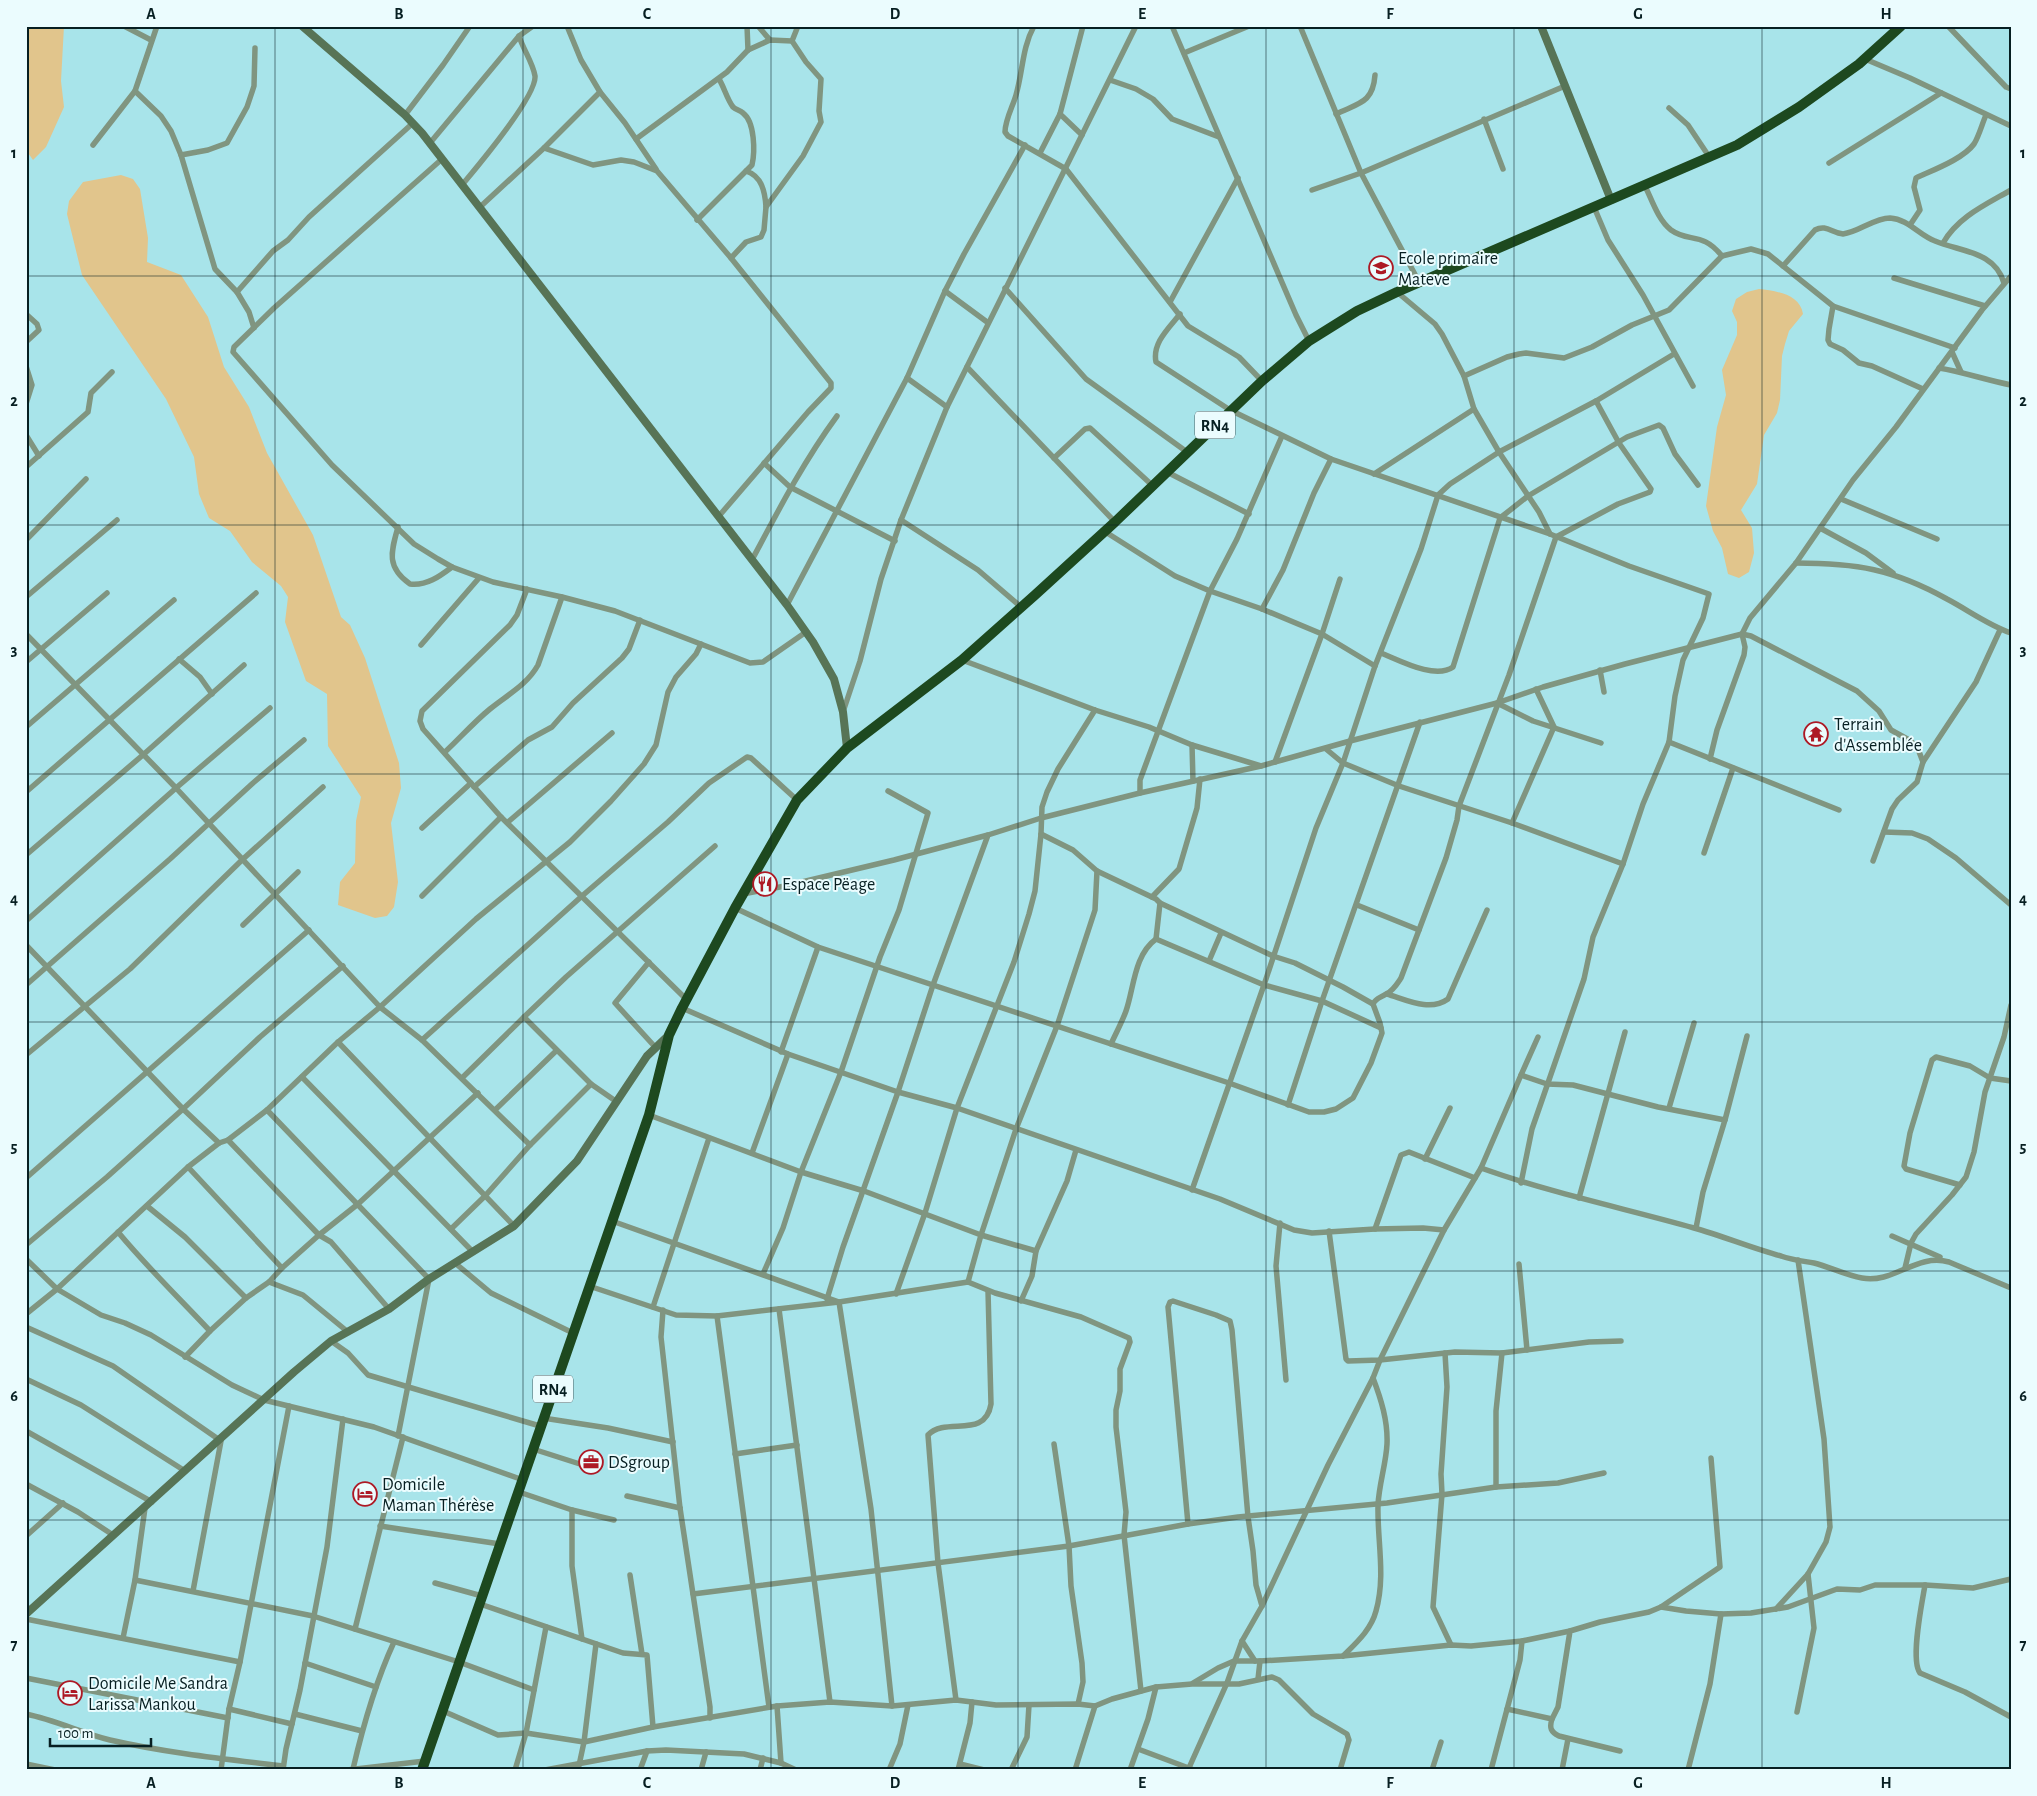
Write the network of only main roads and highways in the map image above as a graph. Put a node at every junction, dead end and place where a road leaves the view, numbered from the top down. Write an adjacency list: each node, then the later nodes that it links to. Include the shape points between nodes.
1 (1901, 26): 2 (highway, RN4, via 1865,60 1799,107 1737,145 1397,292 1309,341 1230,410 1115,522 962,660 847,748 797,800 735,908 669,1035 649,1115)
2 (424, 1765)

